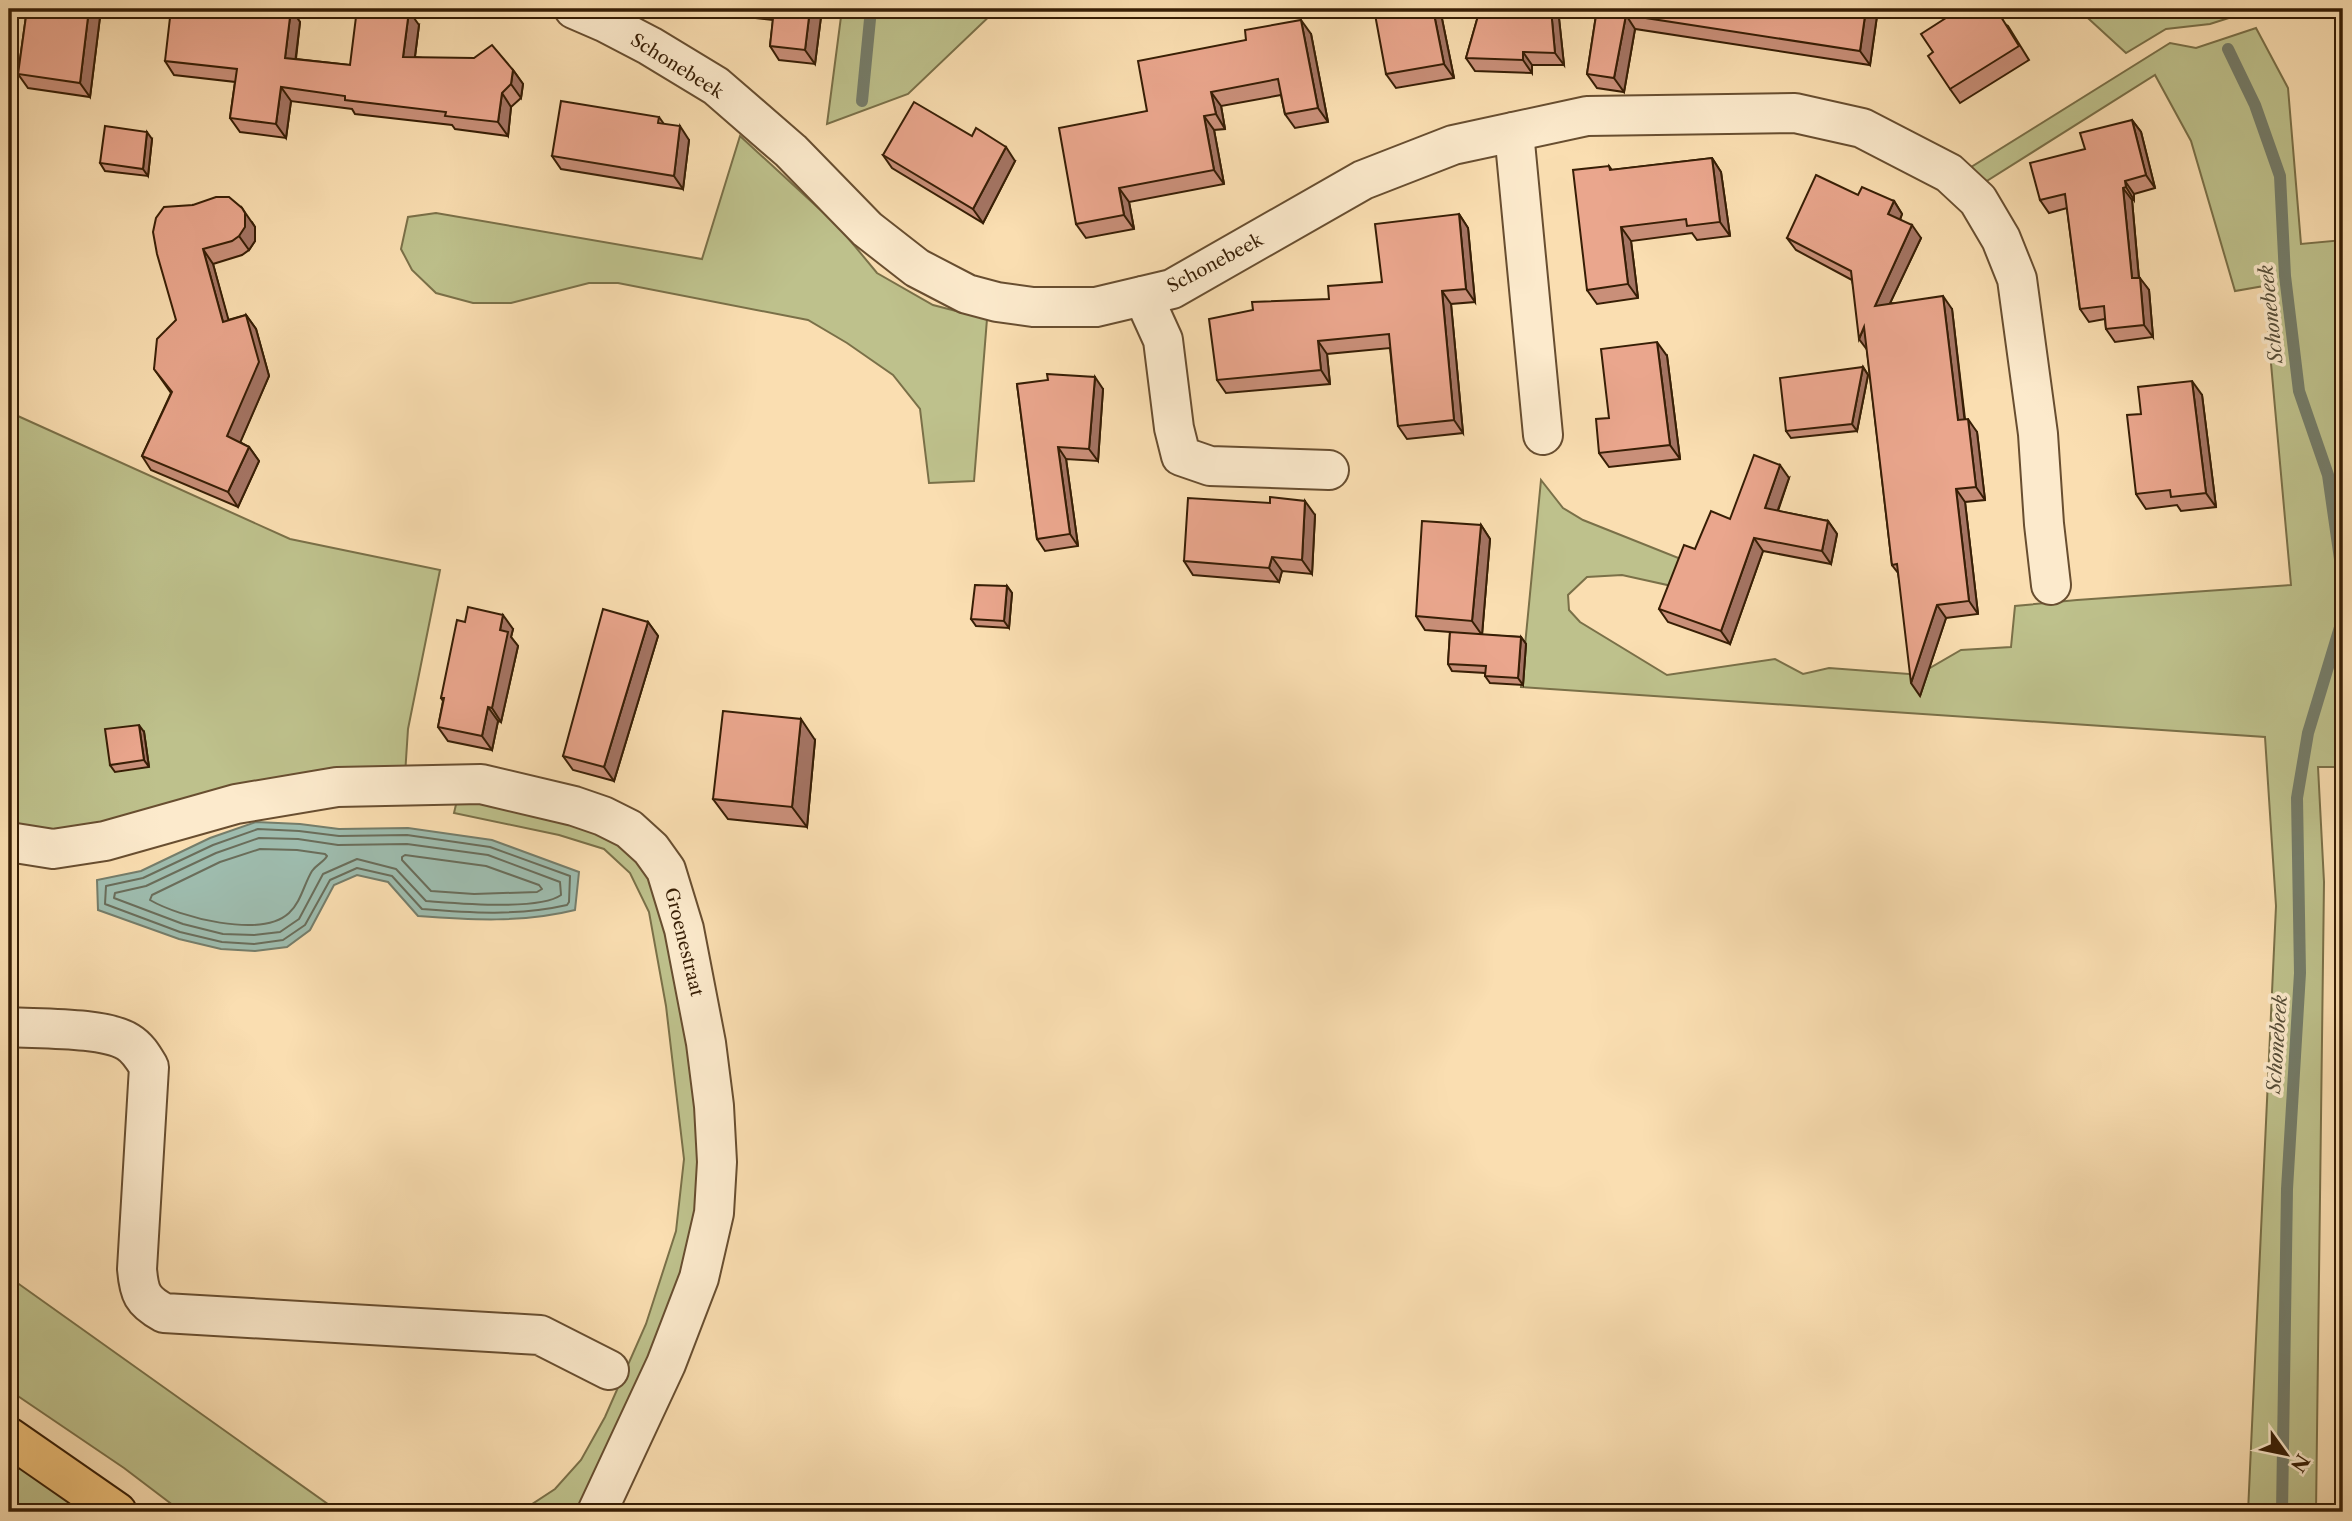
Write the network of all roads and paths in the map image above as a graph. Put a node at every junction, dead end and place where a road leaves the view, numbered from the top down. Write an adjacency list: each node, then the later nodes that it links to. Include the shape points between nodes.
1 (574, 9): 3 (street, Schonebeek, via 716,86 791,151 867,229 917,268 967,294 1033,307 1096,307)
2 (1514, 132): 3 (street, Schonebeek, via 1452,145 1363,180 1172,289); 4 (street); 6 (street, Schonebeek, via 1587,116 1795,113 1862,128 1949,173 1978,200 2017,279 2038,434)
3 (1143, 296): 5 (street, via 1163,340 1181,456 1210,466)
4 (1543, 435)
5 (1329, 470)
6 (2051, 585)
7 (9, 842): 12 (street, Groenestraat, via 53,849 105,841 236,804 337,787 481,784 603,816 629,829 651,849 666,870 684,929 706,1043 717,1162 714,1213 699,1278 666,1364)
8 (9, 1027): 9 (street, via 111,1034 129,1042 149,1067 137,1269 139,1290 150,1306 164,1313 540,1335)
9 (609, 1370)
10 (9, 1437): 11 (highway)
11 (117, 1512)
12 (597, 1512)

